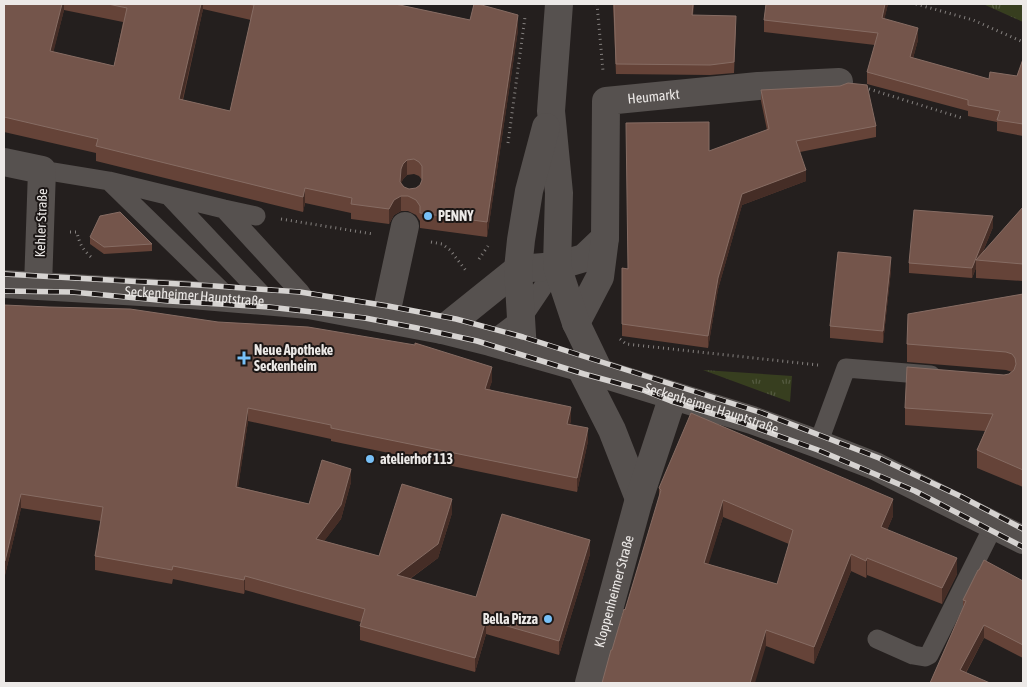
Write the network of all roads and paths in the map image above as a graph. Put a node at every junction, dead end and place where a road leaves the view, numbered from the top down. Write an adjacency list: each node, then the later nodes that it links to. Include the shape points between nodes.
1 (559, 4): 8 (main road)
2 (598, 4): 7 (path)
3 (916, 4): 5 (path, via 973,20)
4 (525, 14): 10 (path)
5 (1023, 42)
6 (839, 82): 7 (main road, Heumarkt, via 758,86); 9 (path)
7 (606, 102): 19 (main road)
8 (550, 111): 23 (main road, via 559,193); 24 (main road, via 529,191)
9 (962, 118)
10 (507, 150)
11 (4, 162): 12 (main road, Kehler Straße)
12 (42, 170): 13 (lane); 26 (main road, Kehler Straße)
13 (109, 181): 14 (lane); 27 (lane)
14 (169, 196): 15 (lane); 28 (lane)
15 (224, 209): 16 (lane); 29 (lane, via 300,292)
16 (256, 216): 17 (path)
17 (354, 231)
18 (404, 232): 22 (path, via 442,244 468,274); 31 (main road)
19 (605, 238): 23 (main road, via 584,258); 32 (main road, via 600,277)
20 (489, 244): 21 (path)
21 (479, 259)
22 (473, 266)
23 (557, 266): 24 (main road); 30 (lane); 32 (main road)
24 (518, 269): 30 (main road); 33 (main road)
25 (4, 284): 26 (main road, Seckenheimer Hauptstraße)
26 (38, 286): 27 (main road, Seckenheimer Hauptstraße)
27 (228, 298): 28 (main road, Seckenheimer Hauptstraße)
28 (268, 301): 29 (main road, Seckenheimer Hauptstraße)
29 (308, 305): 31 (main road, Seckenheimer Hauptstraße)
30 (522, 318): 35 (lane); 36 (main road)
31 (385, 319): 33 (main road, Seckenheimer Hauptstraße)
32 (576, 323): 38 (main road)
33 (442, 330): 35 (main road, Seckenheimer Hauptstraße)
34 (618, 338): 37 (path, via 626,344)
35 (490, 342): 36 (main road, Seckenheimer Hauptstraße)
36 (523, 351): 38 (main road, Seckenheimer Hauptstraße)
37 (846, 368): 39 (lane); 41 (lane)
38 (590, 370): 40 (main road, Seckenheimer Hauptstraße); 42 (main road)
39 (946, 376)
40 (673, 396): 41 (main road, Seckenheimer Hauptstraße); 42 (main road, Kloppenheimer Straße)
41 (818, 444): 43 (main road, Seckenheimer Hauptstraße, via 875,466)
42 (639, 500): 46 (main road, Kloppenheimer Straße)
43 (994, 525): 44 (main road, Seckenheimer Hauptstraße); 45 (lane, via 929,655 920,658)
44 (1023, 540)
45 (878, 639)
46 (588, 683)

